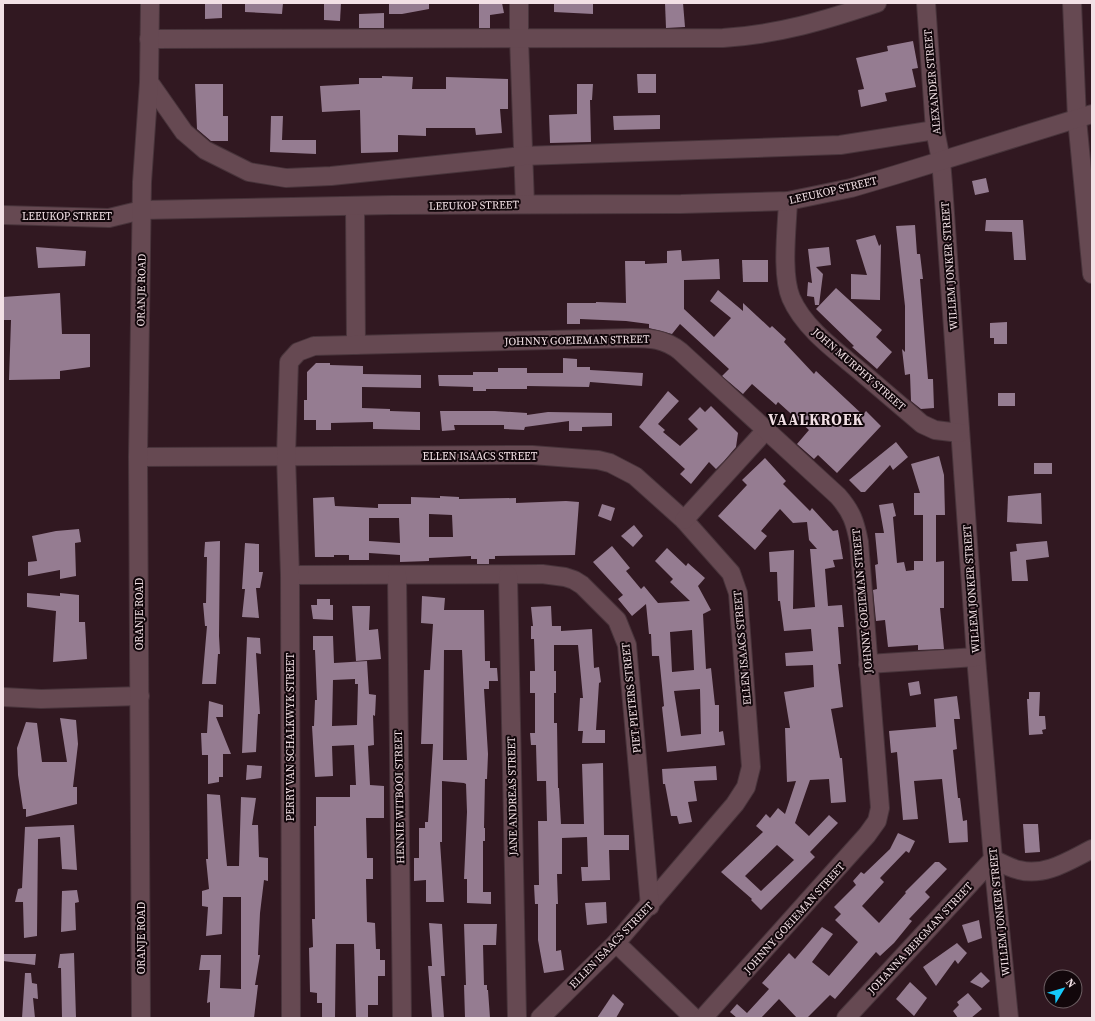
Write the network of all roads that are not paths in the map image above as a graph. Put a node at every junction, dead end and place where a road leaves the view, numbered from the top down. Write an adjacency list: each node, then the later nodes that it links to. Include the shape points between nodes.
1 (150, 3): 7 (street, ORANJE ROAD)
2 (519, 3): 6 (street)
3 (877, 3): 6 (street, via 825,21 782,32 744,37)
4 (926, 3): 10 (street, ALEXANDER STREET)
5 (1072, 3): 9 (street)
6 (519, 38): 7 (street); 11 (street)
7 (149, 39): 8 (street, ORANJE ROAD)
8 (150, 82): 11 (street, via 184,132 194,142 249,172 269,176 331,176); 16 (street, ORANJE ROAD)
9 (1085, 117): 12 (street, LEEUKOP STREET); 18 (street)
10 (935, 130): 11 (street, via 840,144); 12 (street, ALEXANDER STREET)
11 (523, 156): 14 (street)
12 (941, 160): 13 (street, LEEUKOP STREET, via 857,186); 21 (street, WILLEM JONKER STREET)
13 (788, 201): 14 (street, LEEUKOP STREET); 21 (street, JOHN MURPHY STREET, via 788,285 791,298 798,310 820,336 922,424 935,430)
14 (525, 204): 15 (street, LEEUKOP STREET)
15 (355, 207): 16 (street, LEEUKOP STREET); 19 (street)
16 (142, 210): 17 (street, LEEUKOP STREET, via 109,218); 23 (street, ORANJE ROAD)
17 (3, 215)
18 (1092, 274)
19 (356, 345): 20 (street, JOHNNY GOEIEMAN STREET, via 652,338 664,341 680,351); 22 (street, JOHNNY GOEIEMAN STREET, via 308,348 298,352 289,362)
20 (765, 430): 24 (street); 29 (street, JOHNNY GOEIEMAN STREET, via 849,508 858,542)
21 (960, 433): 28 (street, WILLEM JONKER STREET)
22 (286, 456): 23 (street, ELLEN ISAACS STREET); 24 (street, ELLEN ISAACS STREET, via 532,456 598,460 624,469 635,476); 27 (street, PERRY VAN SCHALKWYK STREET)
23 (138, 457): 30 (street, ORANJE ROAD)
24 (684, 520): 34 (street, ELLEN ISAACS STREET, via 726,566 737,586 751,767 746,787 735,804)
25 (397, 575): 26 (street, PIET PIETERS STREET); 27 (street, PIET PIETERS STREET); 39 (street, HENNIE WITBOOI STREET)
26 (508, 575): 34 (street, PIET PIETERS STREET, via 542,574 565,576 574,580 607,608 623,633 627,645); 40 (street, JANE ANDREAS STREET)
27 (290, 576): 38 (street, PERRY VAN SCHALKWYK STREET)
28 (976, 657): 29 (street); 33 (street, WILLEM JONKER STREET)
29 (868, 664): 43 (street, JOHNNY GOEIEMAN STREET, via 880,808 876,821 832,876)
30 (140, 696): 31 (street, via 41,699); 37 (street, ORANJE ROAD)
31 (3, 697)
32 (1092, 849): 33 (street, via 1039,871 1019,870)
33 (993, 859): 36 (street, WILLEM JONKER STREET); 44 (street, JOHANNA BERGMAN STREET)
34 (650, 906): 35 (street, ELLEN ISAACS STREET)
35 (616, 943): 41 (street, ELLEN ISAACS STREET); 42 (street)
36 (1009, 1011): 45 (street)
37 (142, 1018)
38 (291, 1018)
39 (402, 1018)
40 (517, 1018)
41 (540, 1018)
42 (694, 1018)
43 (704, 1018)
44 (846, 1018)
45 (996, 1018)

